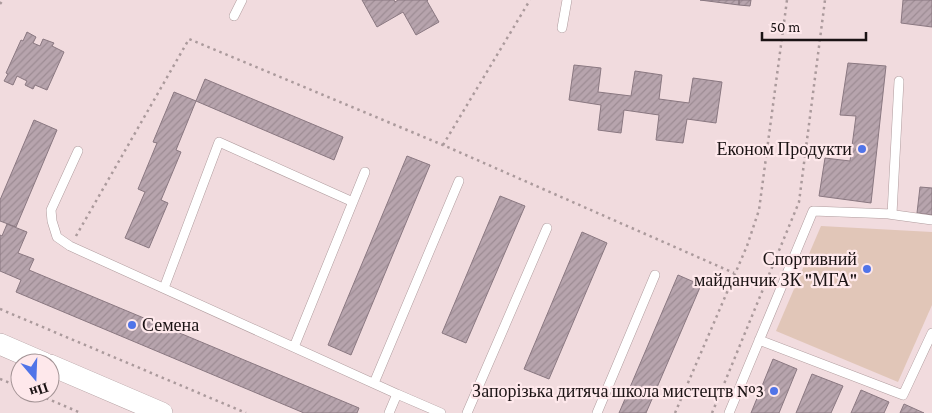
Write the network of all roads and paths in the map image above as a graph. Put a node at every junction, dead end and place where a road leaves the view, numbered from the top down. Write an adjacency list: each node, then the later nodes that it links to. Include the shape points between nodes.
1 (3, 0): 7 (path)
2 (242, 0): 8 (lane)
3 (530, 0): 11 (path)
4 (566, 0): 9 (lane)
5 (787, 0): 20 (path, via 759,210)
6 (825, 0): 41 (path, via 799,202)
7 (0, 4)
8 (234, 16)
9 (562, 28)
10 (899, 80): 16 (lane, via 892,214)
11 (443, 145): 19 (path, via 189,39); 20 (path)
12 (78, 151): 19 (lane, via 51,210 57,236)
13 (365, 172): 15 (lane)
14 (459, 181): 30 (lane)
15 (353, 202): 22 (lane, via 219,142); 27 (lane)
16 (885, 214): 17 (lane); 25 (lane, via 813,211)
17 (932, 220)
18 (547, 228): 38 (lane)
19 (70, 246): 22 (lane)
20 (734, 273): 40 (path)
21 (655, 275): 39 (lane)
22 (164, 288): 27 (lane)
23 (0, 309): 35 (path)
24 (932, 333): 25 (lane, via 903,395)
25 (759, 340): 42 (lane)
26 (0, 344): 28 (street)
27 (294, 347): 30 (lane)
28 (21, 353)
29 (60, 370): 34 (street)
30 (374, 383): 31 (lane)
31 (397, 394): 36 (lane); 37 (lane)
32 (58, 403): 33 (path)
33 (81, 413)
34 (162, 413)
35 (246, 413)
36 (389, 413)
37 (441, 413)
38 (467, 413)
39 (597, 413)
40 (675, 413)
41 (712, 413)
42 (729, 413)

